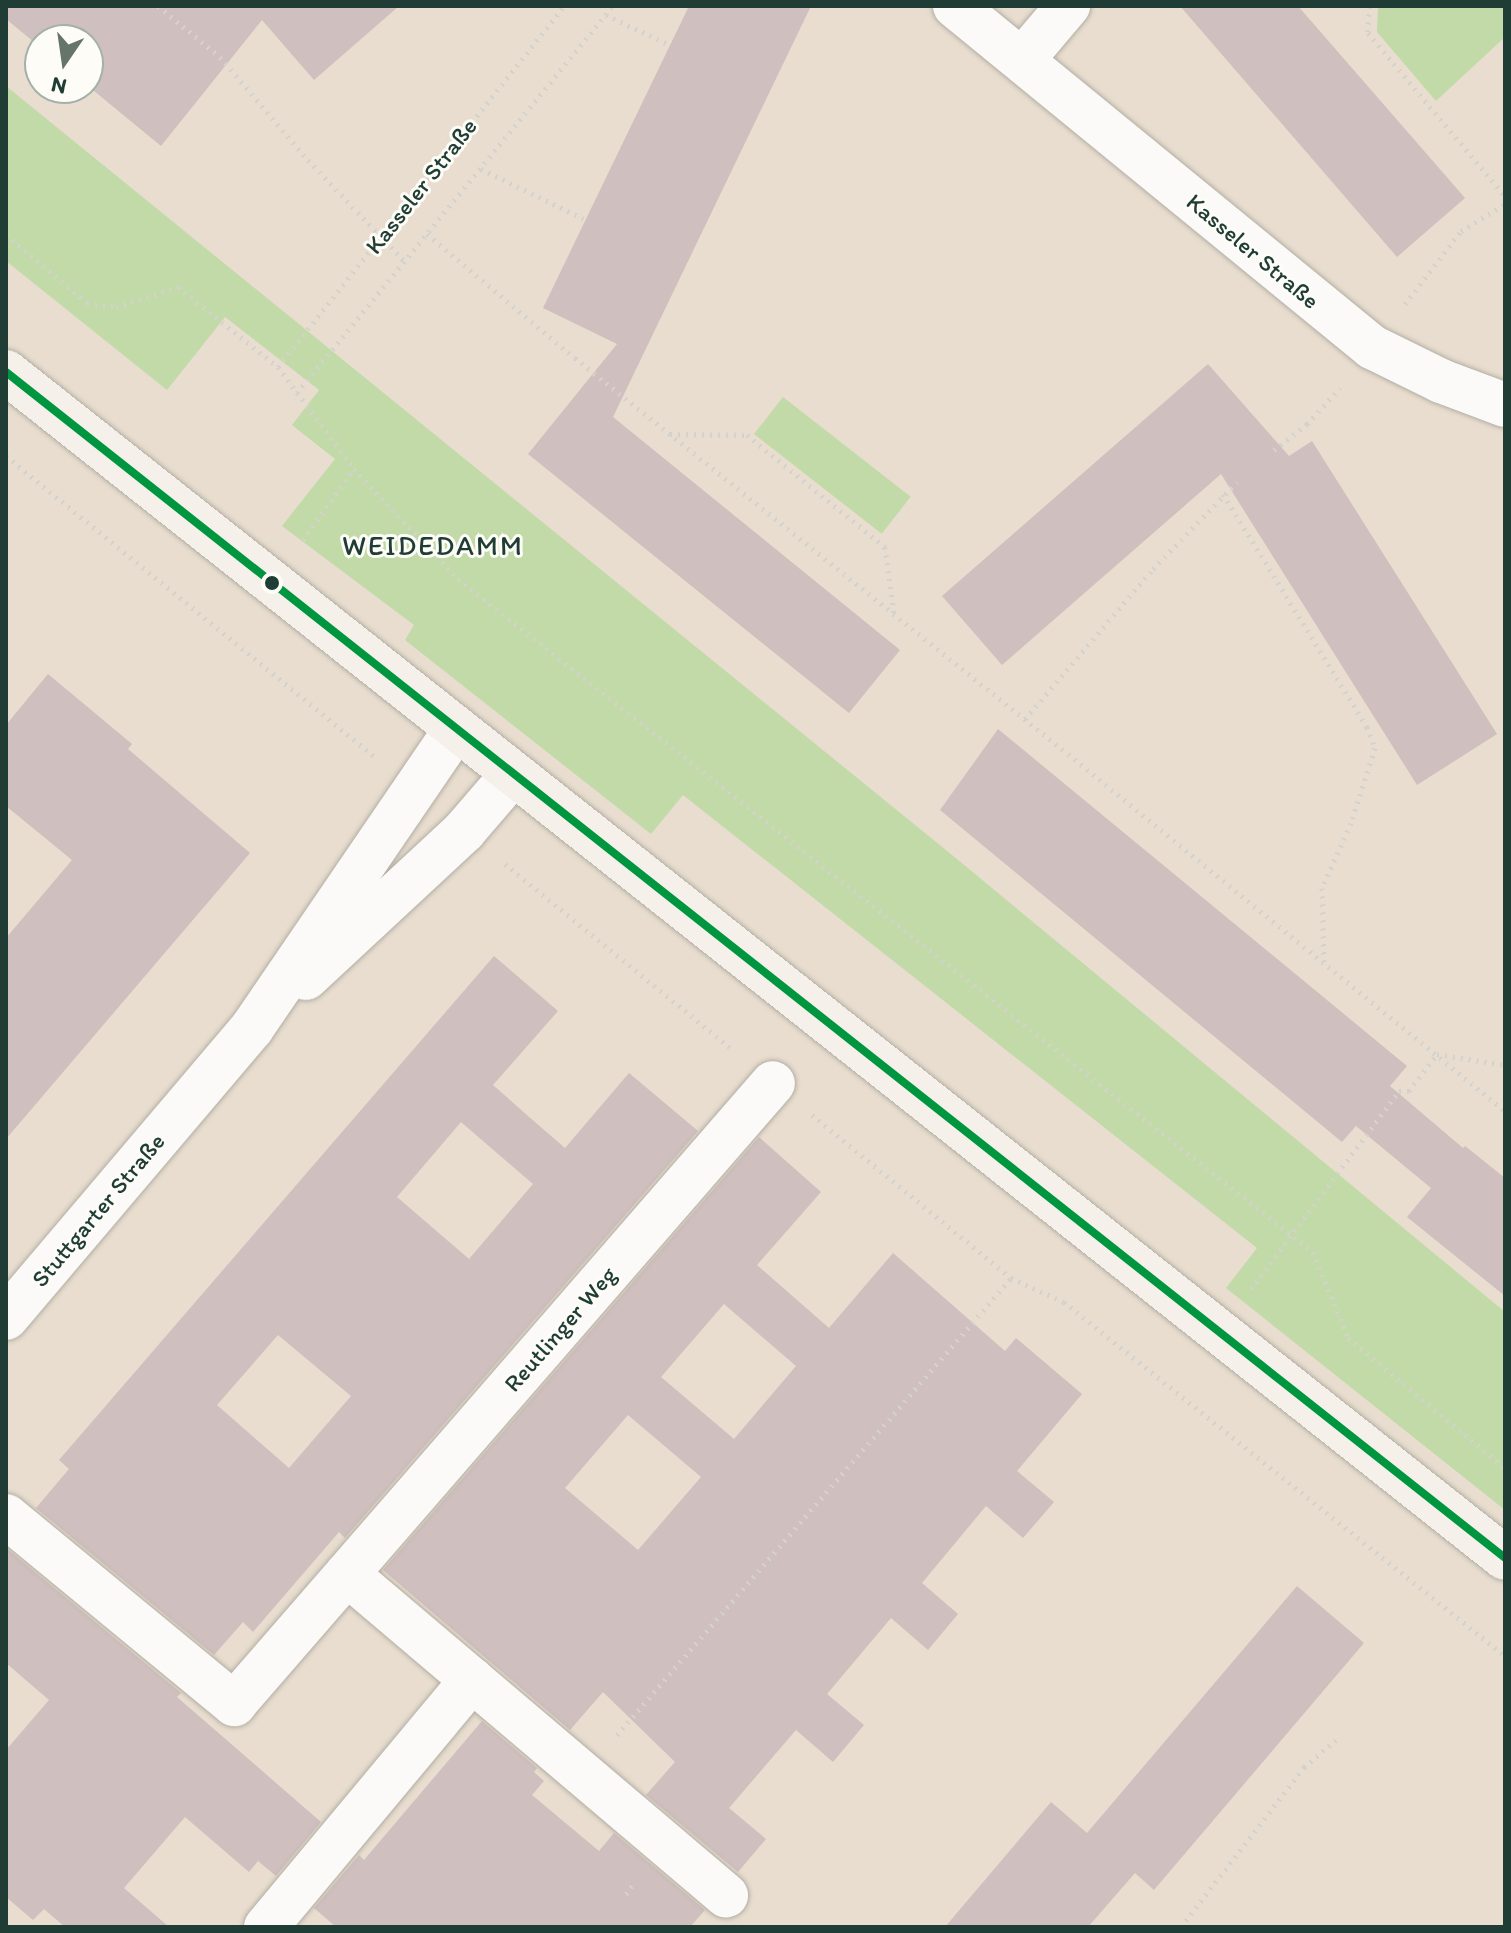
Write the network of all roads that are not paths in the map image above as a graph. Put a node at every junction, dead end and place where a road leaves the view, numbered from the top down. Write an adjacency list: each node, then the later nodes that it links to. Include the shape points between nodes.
1 (955, 6): 3 (street, Kasseler Straße)
2 (1068, 6): 3 (street)
3 (1023, 59): 5 (street, Kasseler Straße, via 1372,347)
4 (6, 372): 6 (street)
5 (1505, 405)
6 (456, 729): 7 (street); 8 (street, Stuttgarter Straße)
7 (513, 774): 8 (street, Stuttgarter Straße, via 464,831); 12 (street)
8 (252, 1028): 10 (street, Stuttgarter Straße)
9 (773, 1083): 13 (street, Reutlinger Weg)
10 (6, 1318)
11 (6, 1516): 13 (street, Reutlinger Weg, via 234,1704)
12 (1505, 1558)
13 (347, 1574): 14 (street)
14 (472, 1680): 15 (street); 16 (street)
15 (726, 1895)
16 (266, 1927)

